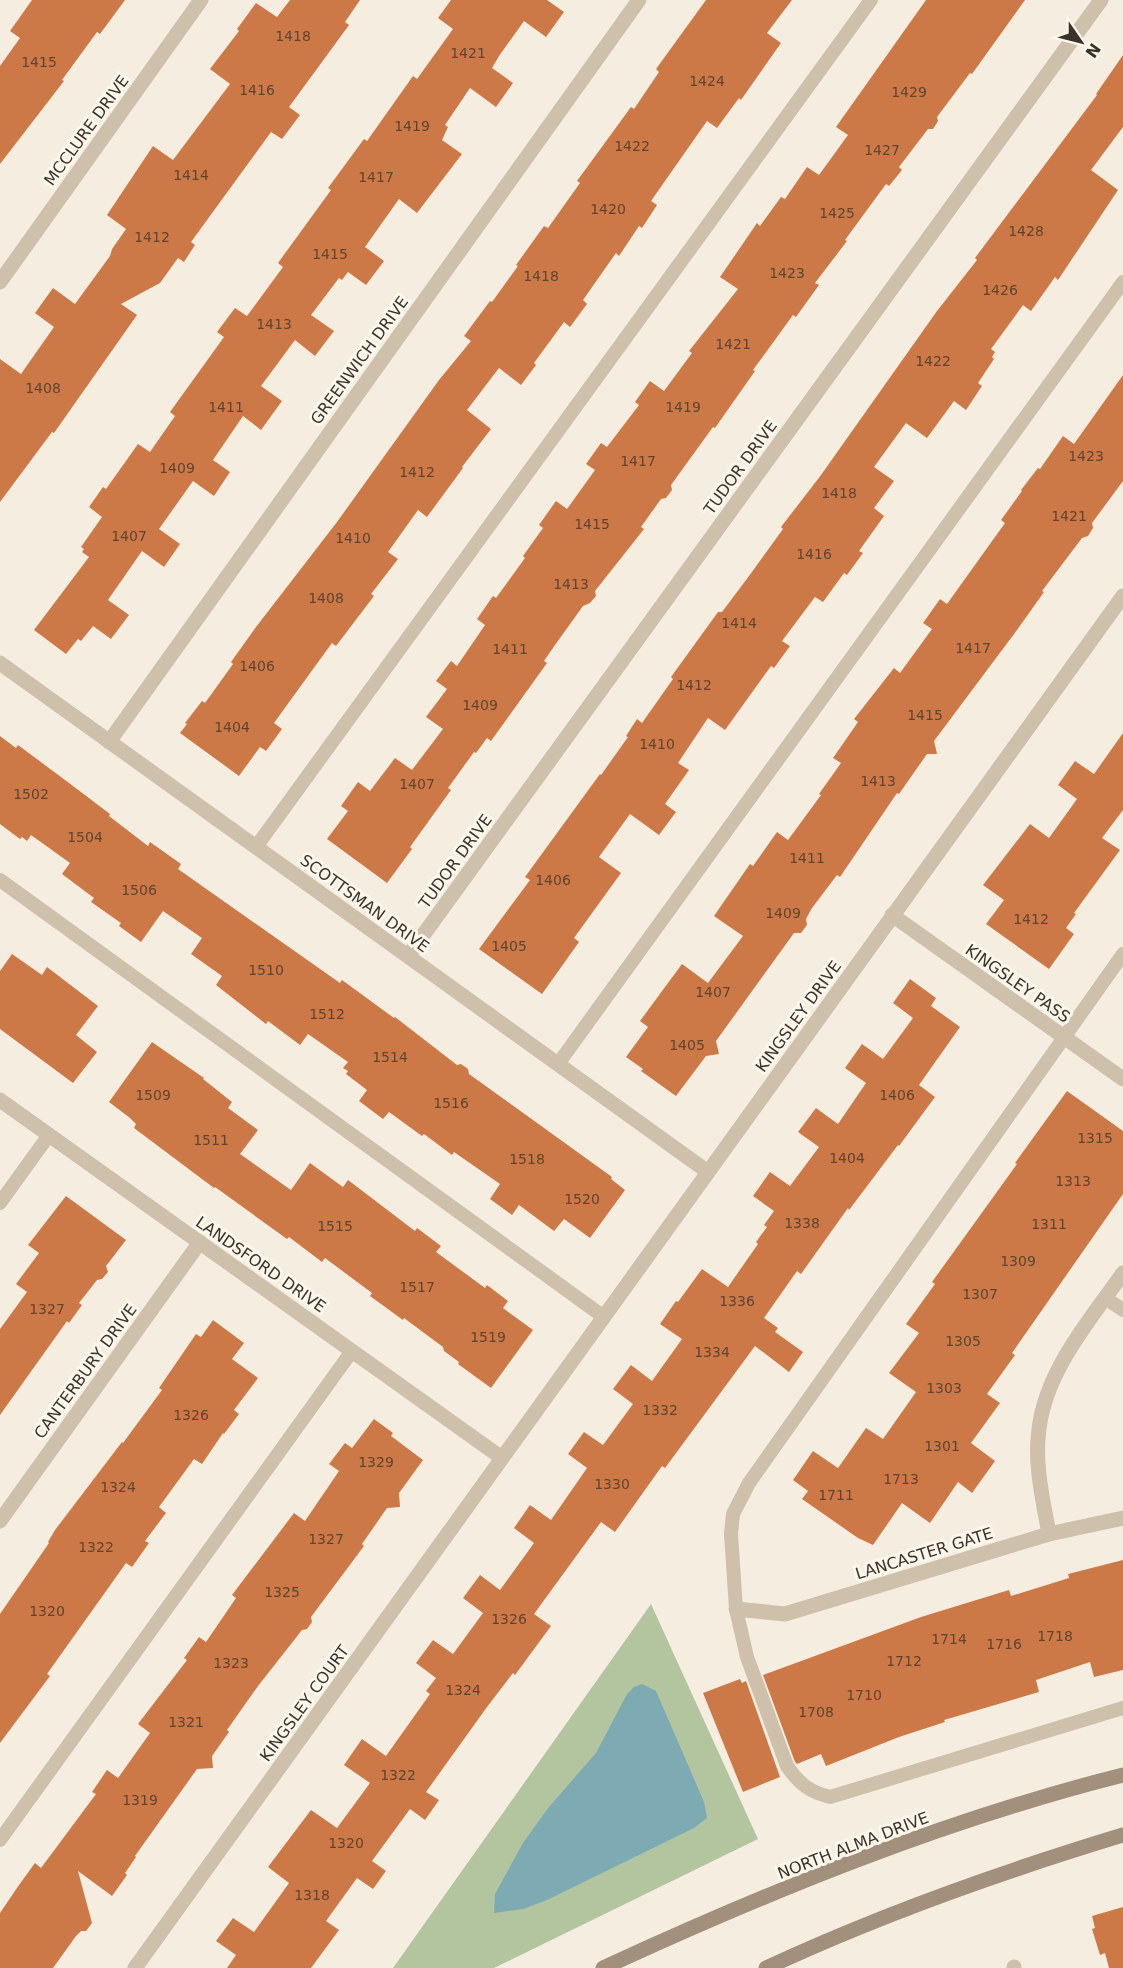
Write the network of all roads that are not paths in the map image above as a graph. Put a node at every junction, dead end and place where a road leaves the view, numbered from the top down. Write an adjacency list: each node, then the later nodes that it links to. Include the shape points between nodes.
1 (201, 0): 5 (street, MCCLURE DRIVE)
2 (639, 0): 9 (street, GREENWICH DRIVE)
3 (871, 0): 10 (lane)
4 (1101, 0): 14 (street, TUDOR DRIVE)
5 (0, 282)
6 (1123, 282): 16 (lane)
7 (1123, 596): 12 (street, KINGSLEY DRIVE)
8 (0, 663): 9 (street, SCOTTSMAN DRIVE)
9 (109, 742): 10 (street, SCOTTSMAN DRIVE)
10 (256, 847): 14 (street, SCOTTSMAN DRIVE)
11 (0, 880): 26 (lane)
12 (892, 915): 15 (street, KINGSLEY PASS); 20 (street, KINGSLEY DRIVE)
13 (1123, 954): 15 (lane)
14 (408, 956): 16 (street, SCOTTSMAN DRIVE)
15 (1064, 1037): 17 (street, KINGSLEY PASS); 32 (lane, via 749,1483 733,1514)
16 (558, 1064): 20 (street, SCOTTSMAN DRIVE)
17 (1123, 1079)
18 (0, 1100): 19 (street, LANDSFORD DRIVE)
19 (49, 1135): 21 (lane); 22 (street, LANDSFORD DRIVE)
20 (708, 1172): 26 (street, KINGSLEY DRIVE)
21 (0, 1203)
22 (200, 1242): 27 (street, LANDSFORD DRIVE); 30 (street, CANTERBURY DRIVE)
23 (1123, 1273): 24 (street)
24 (1106, 1298): 25 (lane); 31 (street, via 1057,1371 1042,1407 1038,1431 1040,1479)
25 (1123, 1310)
26 (604, 1317): 28 (street, KINGSLEY DRIVE)
27 (352, 1351): 28 (street, LANDSFORD DRIVE); 36 (lane)
28 (502, 1458): 37 (street, KINGSLEY COURT)
29 (1123, 1518): 31 (street, LANCASTER GATE)
30 (0, 1521)
31 (1049, 1534): 32 (street, LANCASTER GATE, via 785,1614)
32 (736, 1609): 33 (lane, via 747,1657 787,1766 797,1782 830,1797)
33 (1123, 1708)
34 (1123, 1775): 38 (main road, NORTH ALMA DRIVE, via 1018,1805 850,1864)
35 (1123, 1835): 39 (main road, via 953,1890)
36 (0, 1840)
37 (135, 1968)
38 (604, 1968)
39 (766, 1968)

